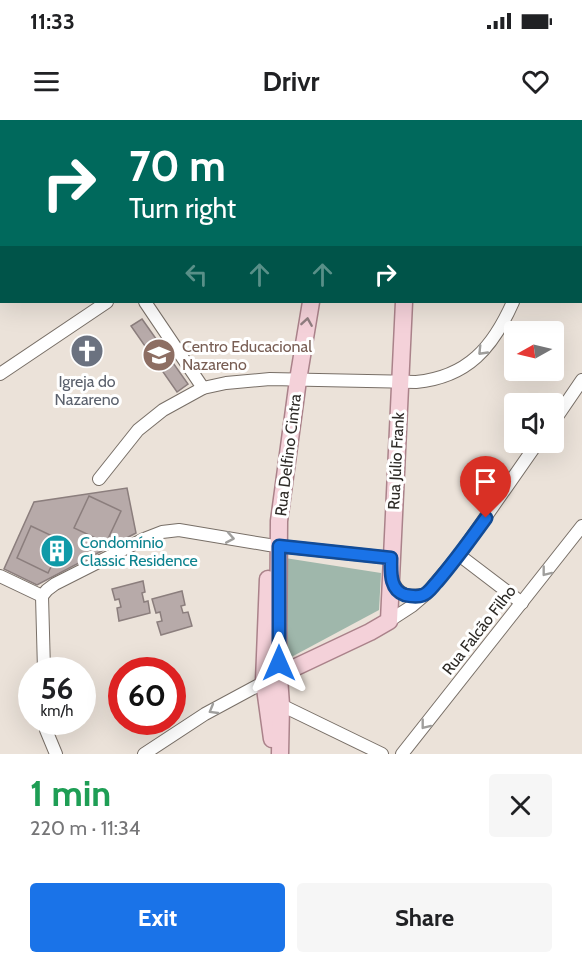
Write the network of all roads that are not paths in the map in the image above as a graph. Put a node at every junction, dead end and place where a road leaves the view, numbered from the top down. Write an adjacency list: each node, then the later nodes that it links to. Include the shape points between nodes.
1 (106, 303): 6 (street)
2 (146, 303): 10 (street)
3 (311, 303): 7 (main road, Rua Delfino Cintra, one-way to 3)
4 (404, 303): 9 (main road, Rua Júlio Frank)
5 (513, 303): 9 (street, one-way to 9, via 489,345 474,360 432,380)
6 (0, 375)
7 (298, 380): 9 (street); 10 (street, via 246,380); 15 (main road, Rua Delfino Cintra)
8 (582, 380): 11 (street)
9 (400, 381): 17 (main road, Rua Júlio Frank)
10 (203, 388): 13 (street, via 163,410 138,430)
11 (564, 406)
12 (530, 453): 16 (street)
13 (99, 479)
14 (582, 526): 22 (street, Rua Falcão Filho, one-way to 22)
15 (274, 546): 17 (street); 21 (street, one-way to 15, via 55,584 162,532 179,530); 25 (main road, Rua Delfino Cintra)
16 (459, 555): 20 (street); 22 (street)
17 (391, 558): 19 (main road, Rua Júlio Frank)
18 (0, 576): 21 (street)
19 (391, 577): 20 (street, via 400,592); 23 (main road, Rua Júlio Frank)
20 (426, 594): 23 (street)
21 (42, 596): 24 (street)
22 (522, 603): 33 (street, Rua Falcão Filho, one-way to 33)
23 (389, 621): 25 (main road)
24 (44, 657)
25 (271, 678): 26 (main road, Rua Delfino Cintra); 29 (street, one-way to 29); 30 (main road)
26 (281, 705): 31 (main road, Rua Delfino Cintra); 32 (street)
27 (48, 735): 28 (street)
28 (56, 754)
29 (144, 754)
30 (274, 754)
31 (280, 754)
32 (382, 754)
33 (402, 754)

